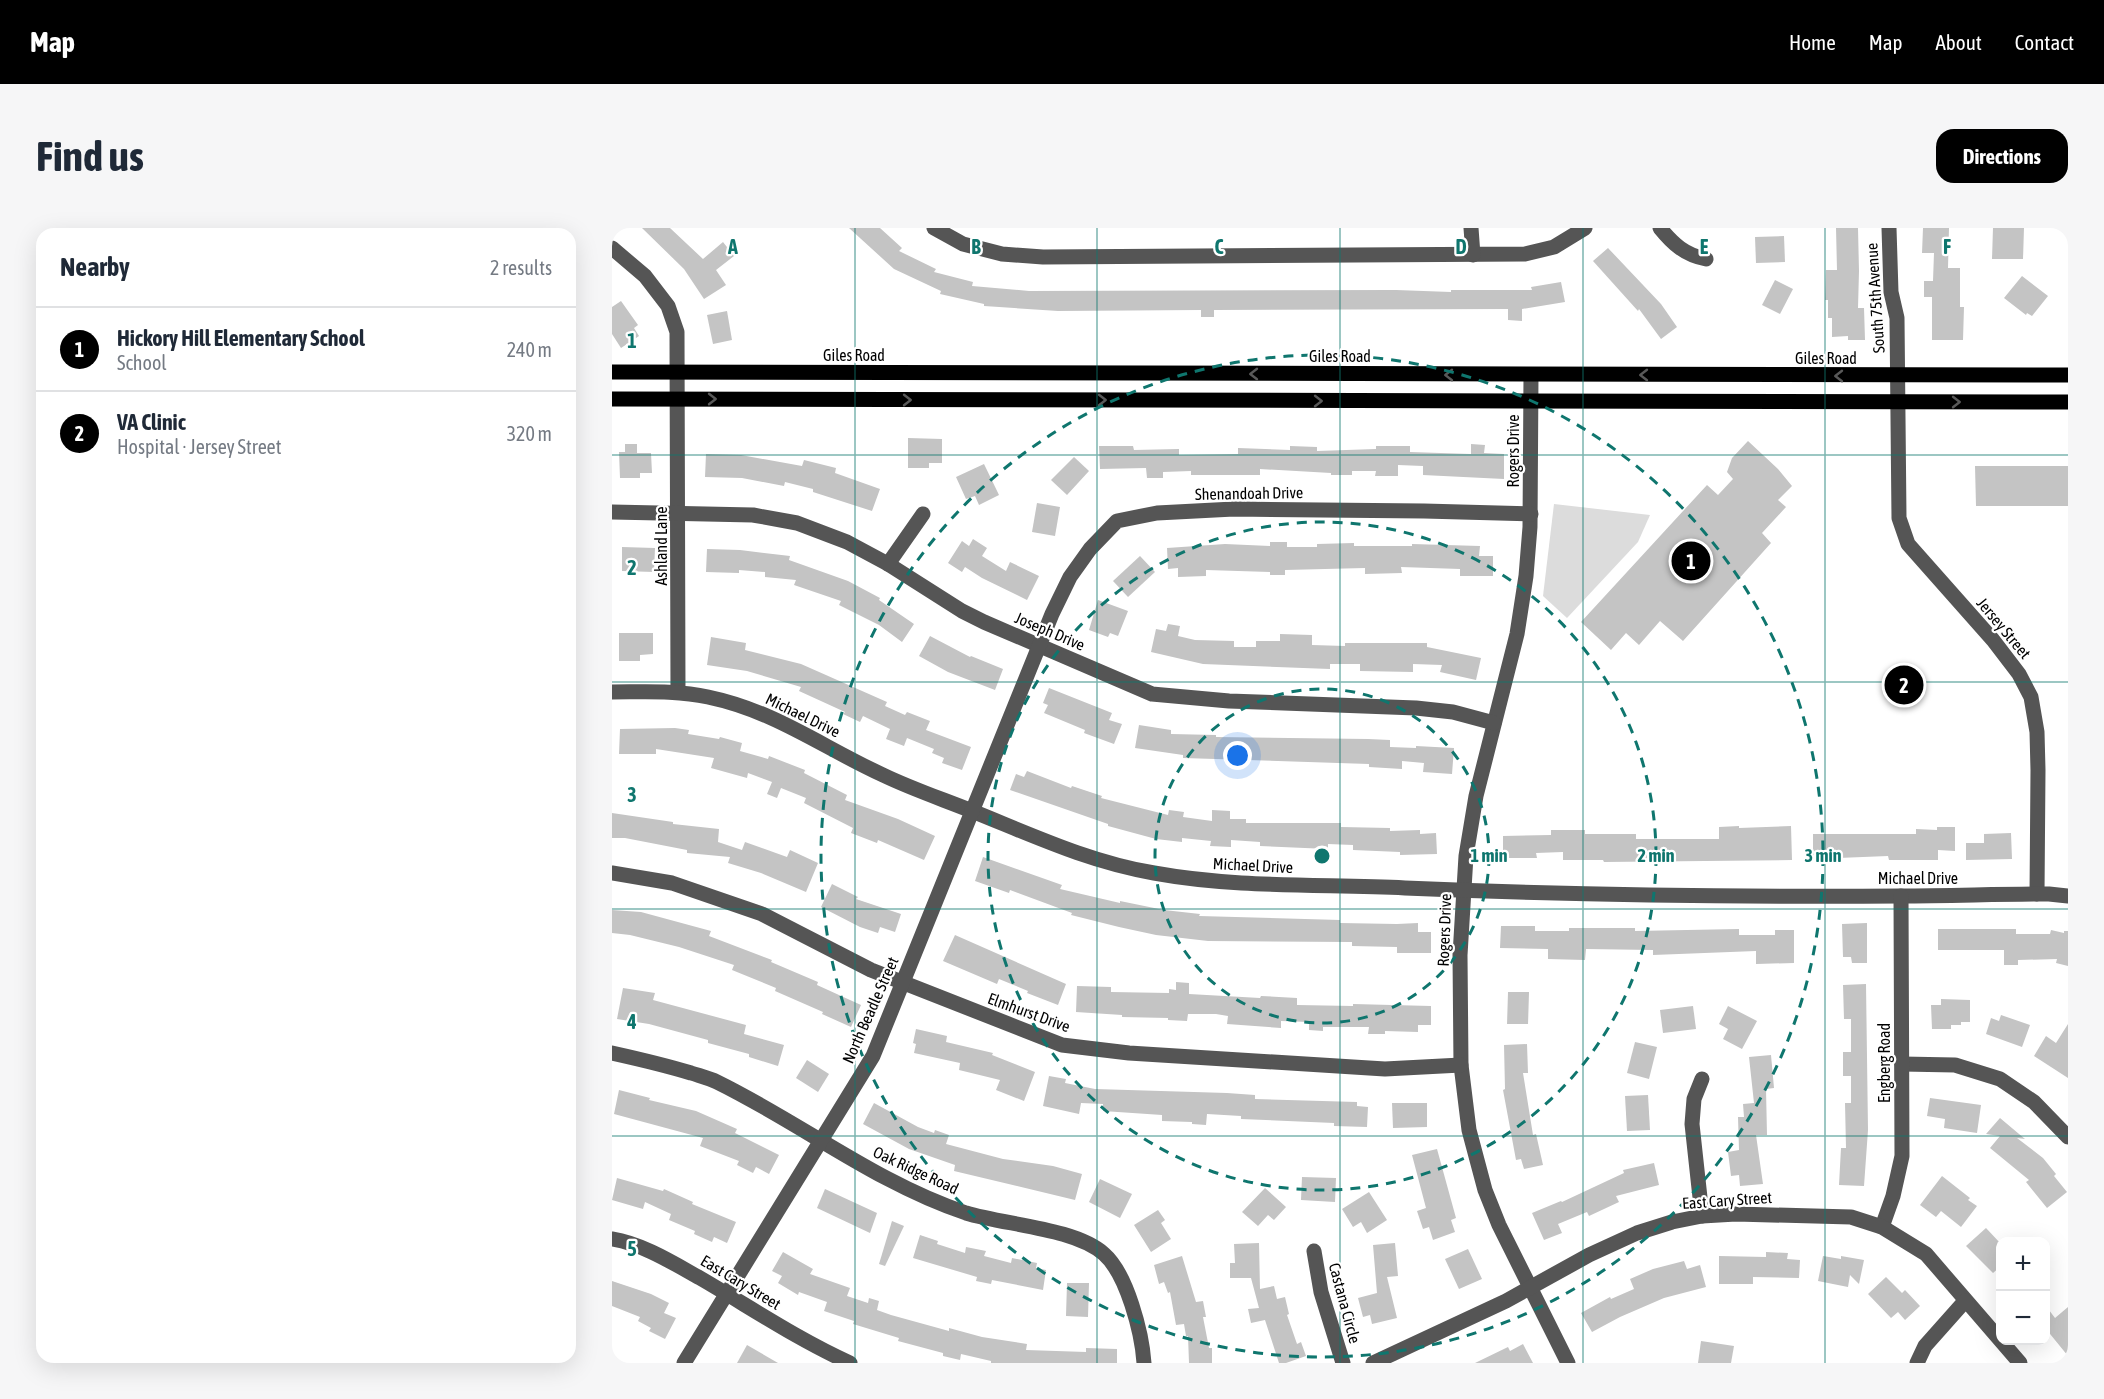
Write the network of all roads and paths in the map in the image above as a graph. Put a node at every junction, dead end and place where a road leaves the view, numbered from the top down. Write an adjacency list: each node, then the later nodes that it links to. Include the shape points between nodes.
1 (934, 228): 7 (street, via 963,244 1002,254 1043,257)
2 (1471, 228): 7 (street)
3 (1585, 228): 7 (street, via 1554,247 1525,254)
4 (1660, 228): 8 (street, via 1673,244)
5 (1889, 228): 12 (street, South 75th Avenue, via 1891,292 1897,318)
6 (612, 248): 10 (street, Ashland Lane, via 645,276 668,306 677,332)
7 (1473, 255)
8 (1706, 259)
9 (612, 372): 10 (main road, Giles Road)
10 (678, 372): 11 (main road, Giles Road, one-way to 10); 15 (street, Ashland Lane)
11 (1532, 375): 12 (main road, Giles Road, one-way to 11); 16 (street, Rogers Drive)
12 (1897, 375): 13 (main road, Giles Road); 17 (street, South 75th Avenue)
13 (2068, 375)
14 (612, 399): 15 (main road)
15 (678, 399): 16 (main road, one-way to 16); 20 (street, Ashland Lane)
16 (1531, 401): 17 (main road); 22 (street, Rogers Drive)
17 (1897, 402): 18 (main road, one-way to 18); 31 (street, Jersey Street, via 1898,505 1908,544 1993,640 2031,697 2037,732)
18 (2068, 402)
19 (612, 512): 20 (street, Joseph Drive)
20 (679, 512): 23 (street, Joseph Drive, via 753,515 797,523 847,542); 26 (street, Ashland Lane)
21 (923, 514): 23 (street)
22 (1531, 514): 24 (street, Shenandoah Drive, via 1234,509 1157,513 1117,520 1070,577); 27 (street, Rogers Drive, via 1517,634)
23 (888, 564): 24 (street, Joseph Drive, via 962,611)
24 (1039, 646): 27 (street, Joseph Drive, via 1152,694 1416,708 1453,712); 28 (street, North Beadle Street)
25 (612, 692): 26 (street, Michael Drive)
26 (678, 692): 28 (street, Michael Drive, via 708,697 784,722 882,775)
27 (1494, 723): 30 (street, Rogers Drive, via 1476,796)
28 (972, 811): 30 (street, Michael Drive, via 1064,849 1152,873 1213,882); 34 (street, North Beadle Street)
29 (612, 873): 34 (street, Elmhurst Drive, via 672,883 762,914)
30 (1463, 891): 32 (street, Michael Drive); 37 (street, Rogers Drive)
31 (2037, 894): 32 (street, Michael Drive); 33 (street, Michael Drive)
32 (1901, 896): 36 (street, Engberg Road)
33 (2068, 896)
34 (903, 983): 37 (street, Elmhurst Drive, via 1048,1041 1080,1048 1385,1069); 40 (street, North Beadle Street, via 873,1056)
35 (612, 1053): 40 (street, Oak Ridge Road, via 715,1080)
36 (1902, 1064): 39 (street, via 1955,1065 2000,1079 2034,1102); 42 (street, Engberg Road, via 1902,1156)
37 (1461, 1065): 45 (street, Rogers Drive, via 1468,1130 1485,1190)
38 (1702, 1079): 41 (street, via 1694,1099 1692,1124)
39 (2068, 1137)
40 (820, 1141): 46 (street, North Beadle Street); 50 (street, Oak Ridge Road, via 923,1196 967,1213 1080,1239 1105,1254 1120,1275 1134,1312)
41 (1702, 1216): 42 (street, East Cary Street, via 1840,1216); 45 (street, East Cary Street, via 1637,1233)
42 (1882, 1227): 47 (street, East Cary Street, via 1926,1254)
43 (612, 1239): 46 (street, East Cary Street, via 670,1261)
44 (1314, 1251): 51 (street, Castana Circle, via 1321,1292)
45 (1532, 1287): 52 (street, East Cary Street); 53 (street, Rogers Drive)
46 (727, 1294): 48 (street, North Beadle Street); 49 (street, East Cary Street, via 795,1336)
47 (1965, 1301): 54 (street, via 1925,1346); 55 (street, East Cary Street)
48 (684, 1363)
49 (850, 1363)
50 (1144, 1363)
51 (1343, 1363)
52 (1373, 1363)
53 (1568, 1363)
54 (1917, 1363)
55 (2020, 1363)

